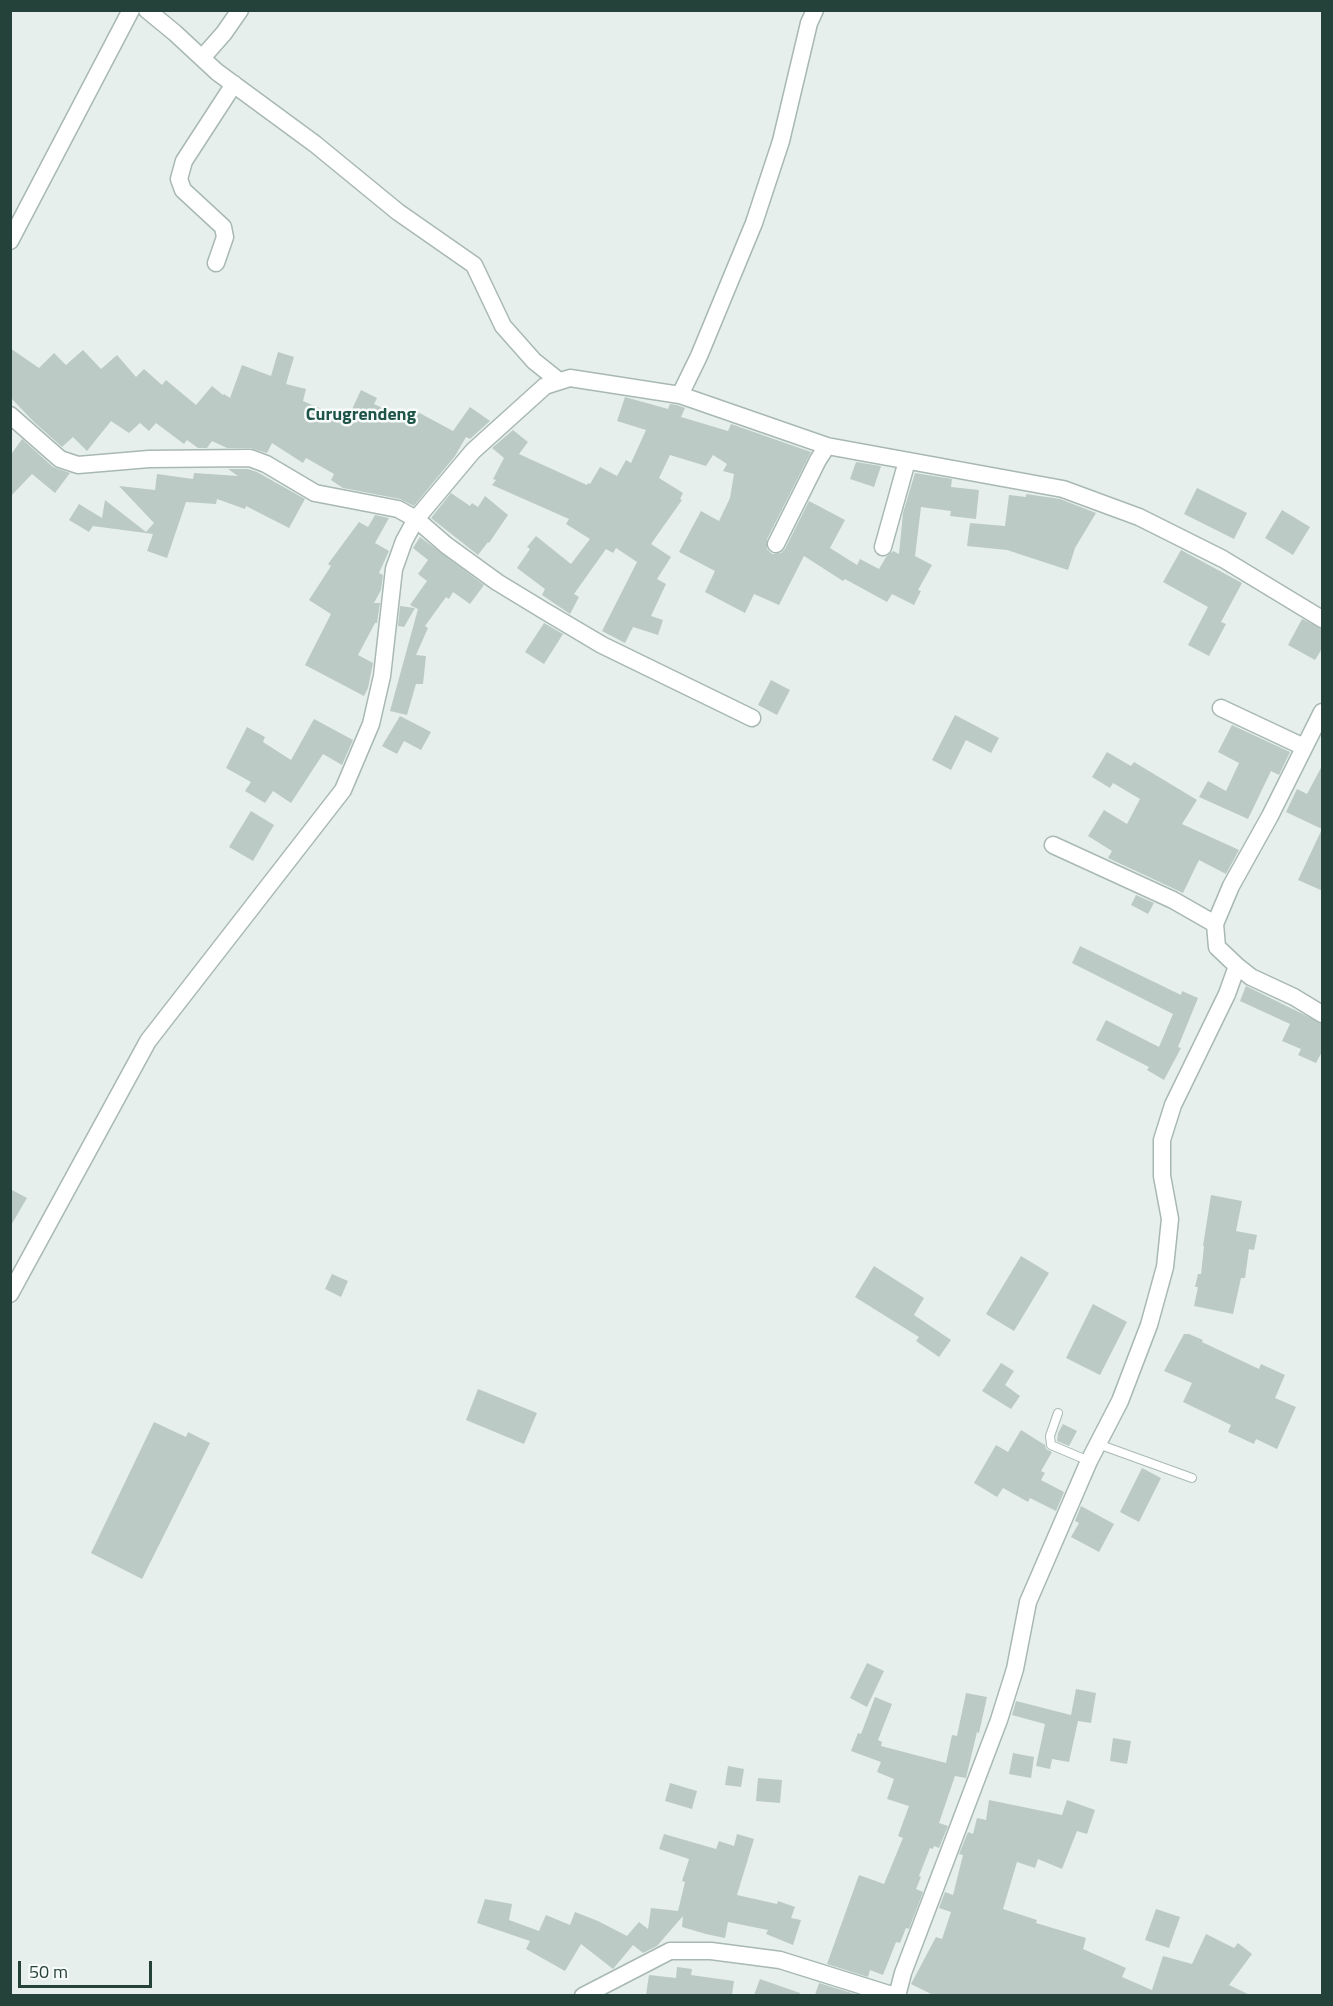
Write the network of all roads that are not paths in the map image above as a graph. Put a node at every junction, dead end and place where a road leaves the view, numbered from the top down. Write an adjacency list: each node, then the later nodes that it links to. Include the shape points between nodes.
1 (131, 10): 7 (street)
2 (147, 10): 5 (street)
3 (240, 10): 5 (street)
4 (815, 10): 10 (street, via 781,141 754,223)
5 (202, 58): 6 (street)
6 (234, 84): 8 (street, via 184,161 179,179 183,190 223,227 225,237); 9 (street, via 398,212 474,265 503,326 534,361)
7 (10, 241)
8 (216, 263)
9 (560, 381): 10 (street, via 570,378); 14 (street, via 545,387 474,451)
10 (680, 395): 12 (street)
11 (10, 414): 14 (street, via 60,459 78,465 149,459 250,458 315,493 385,505)
12 (827, 446): 13 (street); 15 (street)
13 (907, 461): 16 (street); 17 (street, via 1063,489 1139,517 1223,559)
14 (416, 519): 20 (street, via 496,582 602,645); 26 (street, via 394,569 382,676 371,724 343,789 148,1041)
15 (776, 544)
16 (883, 547)
17 (1323, 619)
18 (1221, 708): 21 (street)
19 (1323, 712): 21 (street)
20 (752, 718)
21 (1304, 747): 23 (street)
22 (1053, 845): 23 (street, via 1173,900)
23 (1215, 924): 24 (street, via 1217,947)
24 (1237, 966): 25 (street); 28 (street, via 1173,1105 1162,1140 1162,1176 1170,1219 1165,1268 1145,1336 1120,1401)
25 (1323, 1014)
26 (10, 1294)
27 (1058, 1413): 29 (lane, via 1050,1436 1052,1445)
28 (1098, 1444): 29 (street); 30 (lane)
29 (1089, 1461): 32 (street, via 1028,1602 1015,1669 999,1720)
30 (1192, 1478)
31 (583, 1995): 32 (street, via 670,1951 711,1951 780,1960)
32 (896, 1995)

